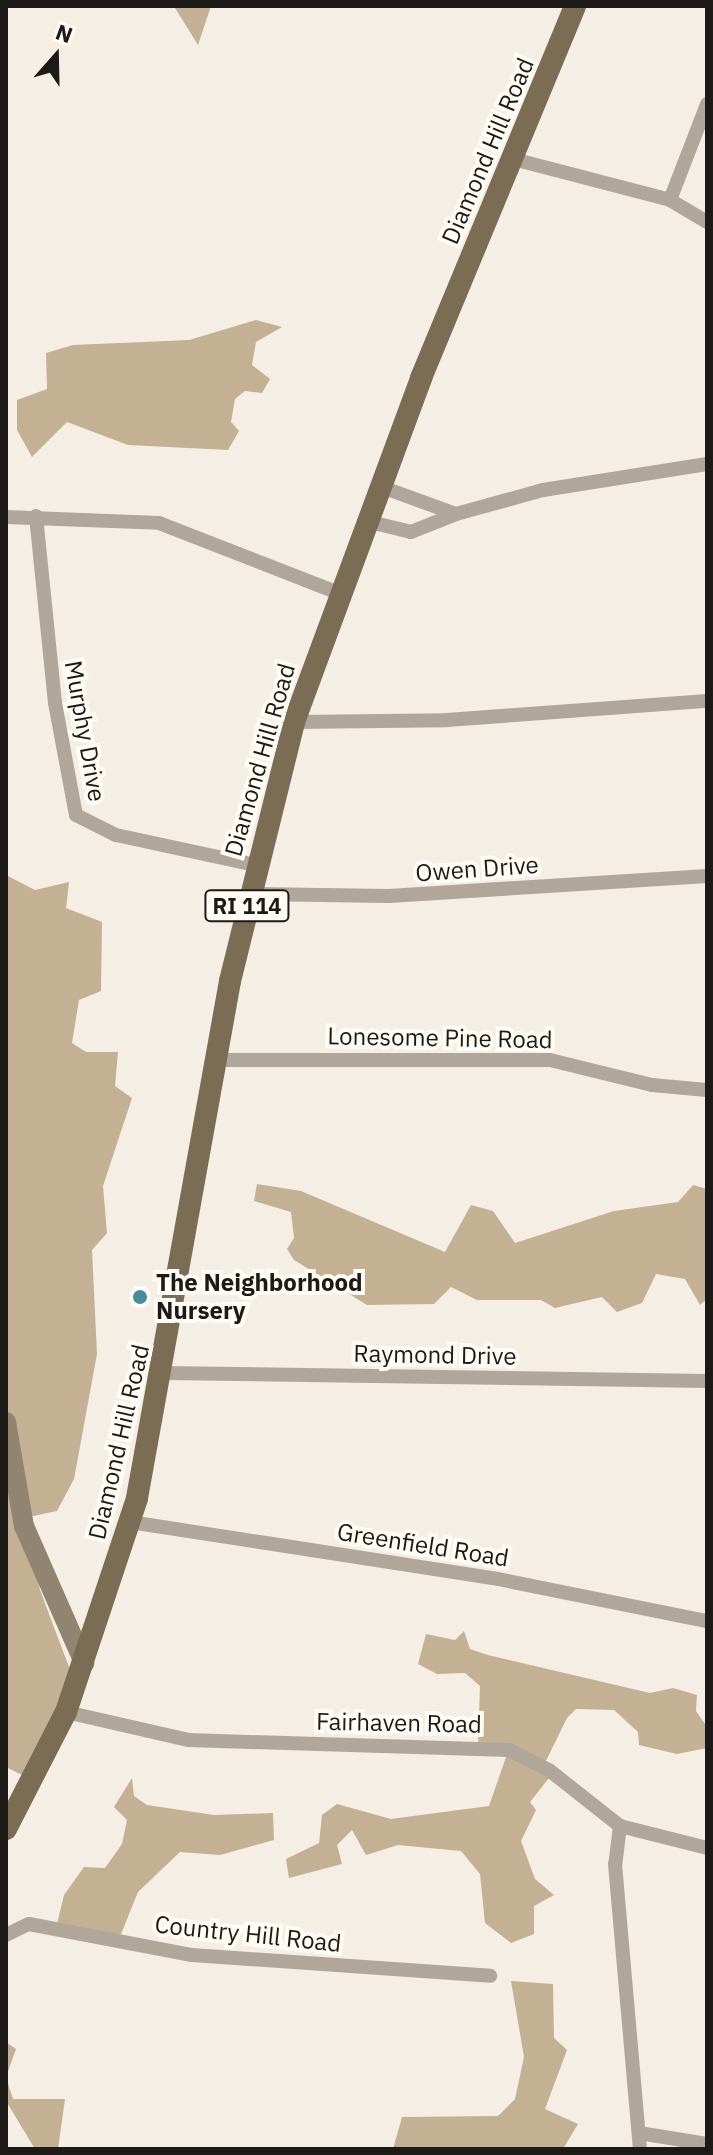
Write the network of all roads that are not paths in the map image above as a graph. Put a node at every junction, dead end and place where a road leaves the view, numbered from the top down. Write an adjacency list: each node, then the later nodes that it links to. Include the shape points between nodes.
1 (575, 6): 4 (main road, Diamond Hill Road / RI 114)
2 (707, 104): 3 (street)
3 (700, 144): 5 (street)
4 (513, 159): 5 (street); 8 (main road, Diamond Hill Road / RI 114)
5 (670, 200): 6 (street)
6 (707, 222)
7 (707, 464): 9 (street, via 543,490)
8 (379, 486): 9 (street); 12 (main road, Diamond Hill Road / RI 114)
9 (456, 514): 12 (street, via 411,532)
10 (36, 516): 11 (street); 13 (street, via 159,523); 16 (street, Murphy Drive, via 55,703 76,815 116,835)
11 (6, 517)
12 (366, 521): 13 (main road, Diamond Hill Road / RI 114)
13 (339, 593): 15 (main road, Diamond Hill Road / RI 114)
14 (707, 701): 15 (street, via 431,720)
15 (294, 722): 16 (main road, Diamond Hill Road / RI 114)
16 (255, 865): 18 (main road, Diamond Hill Road / RI 114)
17 (707, 876): 18 (street, Owen Drive, via 389,896)
18 (249, 894): 19 (main road, Diamond Hill Road / RI 114)
19 (216, 1060): 20 (street, Lonesome Pine Road, via 550,1060 652,1085); 21 (main road, Diamond Hill Road / RI 114)
20 (707, 1090)
21 (163, 1373): 22 (street, Raymond Drive); 24 (main road, Diamond Hill Road / RI 114)
22 (707, 1381)
23 (6, 1422): 26 (street, via 24,1526)
24 (130, 1522): 25 (street, Greenfield Road, via 498,1579); 26 (main road, Diamond Hill Road / RI 114)
25 (707, 1621)
26 (84, 1663): 27 (main road, Diamond Hill Road / RI 114)
27 (66, 1712): 28 (street, Fairhaven Road, via 188,1740 489,1746 529,1758); 29 (main road, Diamond Hill Road / RI 114)
28 (620, 1826): 30 (street, Fairhaven Road); 33 (street, via 615,1864)
29 (6, 1829)
30 (707, 1848)
31 (6, 1935): 32 (street, Country Hill Road, via 29,1924 192,1955)
32 (490, 1976)
33 (639, 2133): 34 (street); 35 (street)
34 (707, 2144)
35 (640, 2149)

